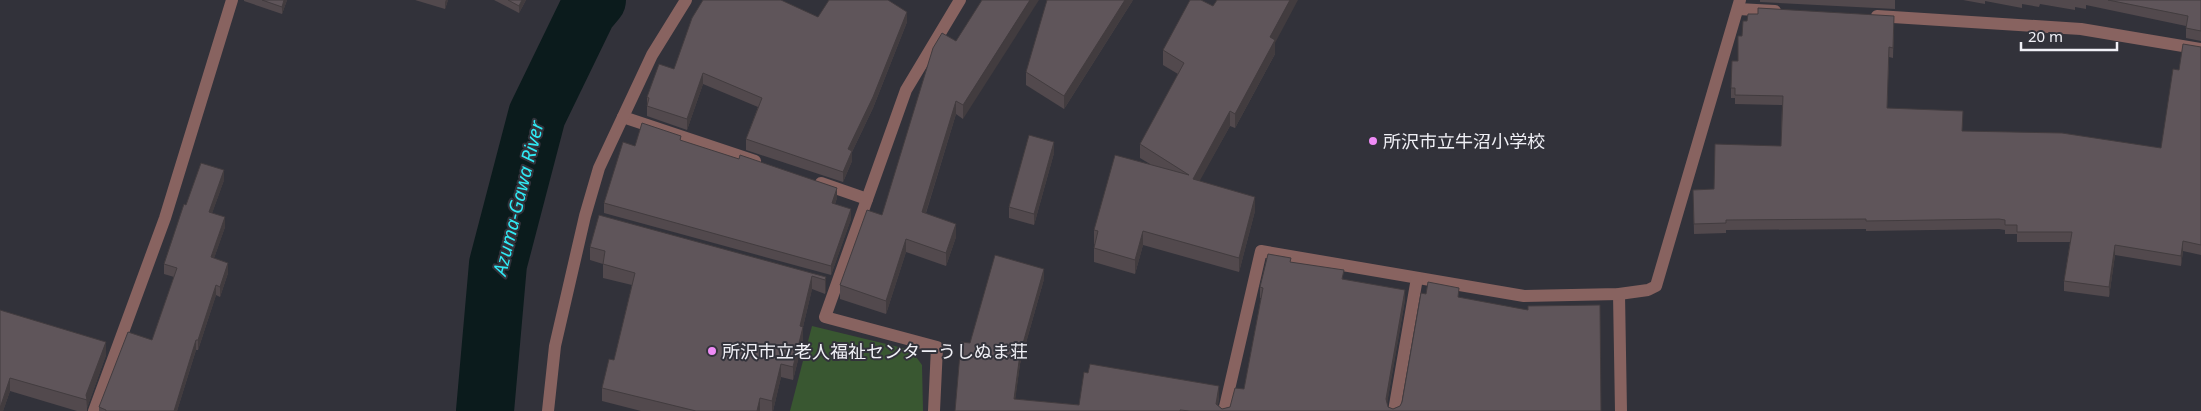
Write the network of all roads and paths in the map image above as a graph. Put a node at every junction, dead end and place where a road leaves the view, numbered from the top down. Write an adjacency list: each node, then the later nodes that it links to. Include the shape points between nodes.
1 (232, 0): 14 (street, via 164,218)
2 (686, 0): 8 (street, via 652,56)
3 (960, 0): 11 (street, via 906,90)
4 (1739, 4): 5 (street); 13 (street, via 1656,286)
5 (1786, 12)
6 (1864, 16): 7 (street, via 2072,28)
7 (2201, 50)
8 (623, 117): 9 (street); 15 (street, via 599,168 590,217 555,346)
9 (764, 164)
10 (810, 180): 11 (street)
11 (866, 199): 16 (street, via 832,284 826,317 937,347)
12 (1417, 278): 13 (street, via 1524,296); 17 (street, via 1261,251); 18 (street)
13 (1619, 294): 19 (street)
14 (94, 411)
15 (548, 411)
16 (934, 411)
17 (1224, 411)
18 (1394, 411)
19 (1621, 411)

